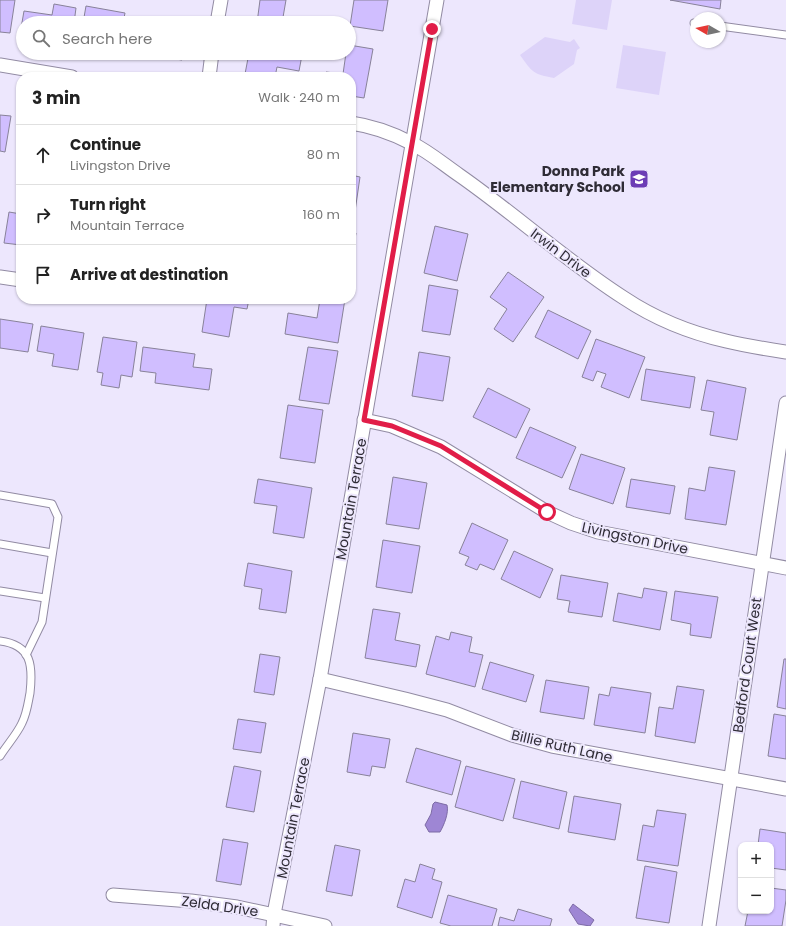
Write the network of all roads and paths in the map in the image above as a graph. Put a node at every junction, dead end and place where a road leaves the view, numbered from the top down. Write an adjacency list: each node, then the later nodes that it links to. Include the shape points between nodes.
1 (221, 0): 3 (street)
2 (437, 0): 11 (street, Mountain Terrace)
3 (218, 16)
4 (726, 27): 5 (lane)
5 (786, 35)
6 (211, 60): 9 (street)
7 (0, 66): 8 (street)
8 (39, 72)
9 (210, 72)
10 (356, 124): 11 (street, Irwin Drive, via 393,134)
11 (412, 143): 14 (street, Irwin Drive, via 480,190 586,272 661,319 727,342); 16 (street, Mountain Terrace)
12 (0, 277): 13 (street)
13 (16, 279)
14 (786, 352)
15 (786, 403): 20 (street, Bedford Court West)
16 (364, 420): 20 (street, Livingston Drive, via 392,426 441,446 547,512 571,524 598,532); 26 (street, Mountain Terrace)
17 (0, 495): 19 (lane, via 52,504 58,517)
18 (0, 544): 19 (lane)
19 (52, 553): 23 (lane)
20 (762, 564): 21 (street, Livingston Drive); 28 (street, Bedford Court West)
21 (786, 568)
22 (0, 591): 23 (lane)
23 (45, 598): 25 (lane, via 42,622)
24 (0, 641): 25 (lane, via 21,648)
25 (26, 654): 27 (lane, via 30,659 32,676 27,710 22,723)
26 (320, 679): 28 (street, Billie Ruth Lane, via 440,708 512,735 552,746); 31 (street, Mountain Terrace)
27 (0, 756)
28 (731, 779): 29 (street, Billie Ruth Lane); 33 (street, Bedford Court West)
29 (786, 789)
30 (114, 895): 31 (street, Zelda Drive, via 237,907)
31 (274, 920): 32 (street, Zelda Drive)
32 (325, 926)
33 (709, 926)

